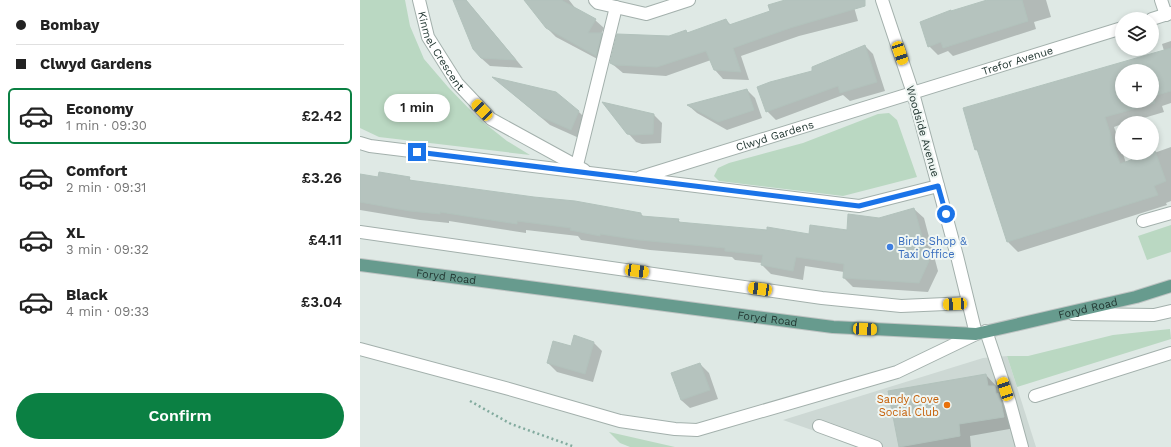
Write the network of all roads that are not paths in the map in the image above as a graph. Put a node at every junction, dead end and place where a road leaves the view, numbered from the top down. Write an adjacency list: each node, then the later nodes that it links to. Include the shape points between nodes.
1 (419, 0): 11 (street, Kinmel Crescent, via 428,37 457,83 491,119)
2 (596, 0): 6 (street, via 598,3)
3 (688, 0): 6 (street, via 646,14)
4 (882, 0): 9 (street, Woodside Avenue)
5 (1161, 0): 7 (street)
6 (616, 7): 11 (street)
7 (1168, 14)
8 (1115, 30): 9 (street, Trefor Avenue)
9 (913, 93): 13 (street, Clwyd Gardens); 14 (street, Woodside Avenue)
10 (360, 143): 12 (street, Clwyd Gardens)
11 (577, 166): 12 (street, Kinmel Crescent)
12 (591, 173): 13 (street, Clwyd Gardens)
13 (636, 178): 14 (street, Clwyd Gardens, via 859,206)
14 (938, 186): 20 (street, Woodside Avenue)
15 (1171, 213): 16 (street)
16 (1143, 222)
17 (360, 232): 20 (street, via 822,298 901,306)
18 (360, 265): 23 (main road, Foryd Road, via 833,327)
19 (1171, 286): 22 (main road, Foryd Road)
20 (968, 303): 23 (street, Woodside Avenue)
21 (1171, 311): 22 (street, via 1154,315)
22 (1064, 314): 23 (main road, Foryd Road)
23 (981, 332): 24 (street, via 897,372 697,430 620,421); 29 (street, Woodside Avenue, via 1010,403)
24 (360, 349)
25 (1171, 353): 26 (street)
26 (1034, 396)
27 (819, 426): 28 (street)
28 (876, 447)
29 (1022, 447)

